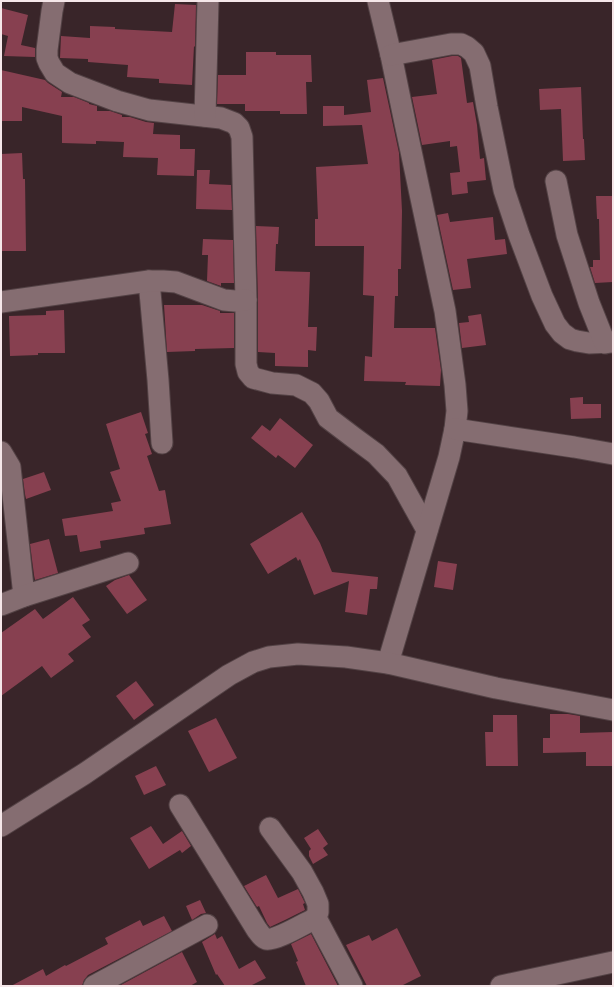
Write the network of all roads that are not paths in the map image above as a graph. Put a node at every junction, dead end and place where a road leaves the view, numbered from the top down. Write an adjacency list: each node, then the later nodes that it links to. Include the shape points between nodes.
1 (54, 1): 5 (street, via 47,58 55,73 70,83 116,101 149,110)
2 (208, 1): 5 (street)
3 (378, 1): 4 (street)
4 (391, 55): 10 (street, via 451,44 461,44 474,53 480,66 504,190 555,324 570,339 589,343); 11 (street, via 445,312 455,385)
5 (205, 116): 8 (street, via 234,123 242,137)
6 (556, 181): 10 (street, via 567,235 589,303)
7 (149, 281): 8 (street, via 176,282 224,300); 9 (street); 12 (street)
8 (246, 300): 15 (street, via 248,372 253,378 296,385 312,393 328,418 376,454 397,476)
9 (1, 302)
10 (609, 342)
11 (455, 429): 14 (street); 15 (street)
12 (162, 443)
13 (1, 452): 17 (street, via 10,467)
14 (613, 454)
15 (427, 530): 19 (street)
16 (128, 563): 17 (street)
17 (24, 596): 18 (street)
18 (1, 605)
19 (388, 663): 20 (street, via 496,688); 22 (street, via 298,654 269,657 253,662 229,675 84,774)
20 (613, 710)
21 (180, 805): 24 (street, via 263,938 274,939)
22 (1, 826)
23 (270, 828): 24 (street, via 302,872 313,892 318,904)
24 (316, 918): 29 (street)
25 (207, 925): 28 (street)
26 (613, 962): 27 (street)
27 (568, 979): 30 (street)
28 (94, 986)
29 (352, 986)
30 (501, 986)

